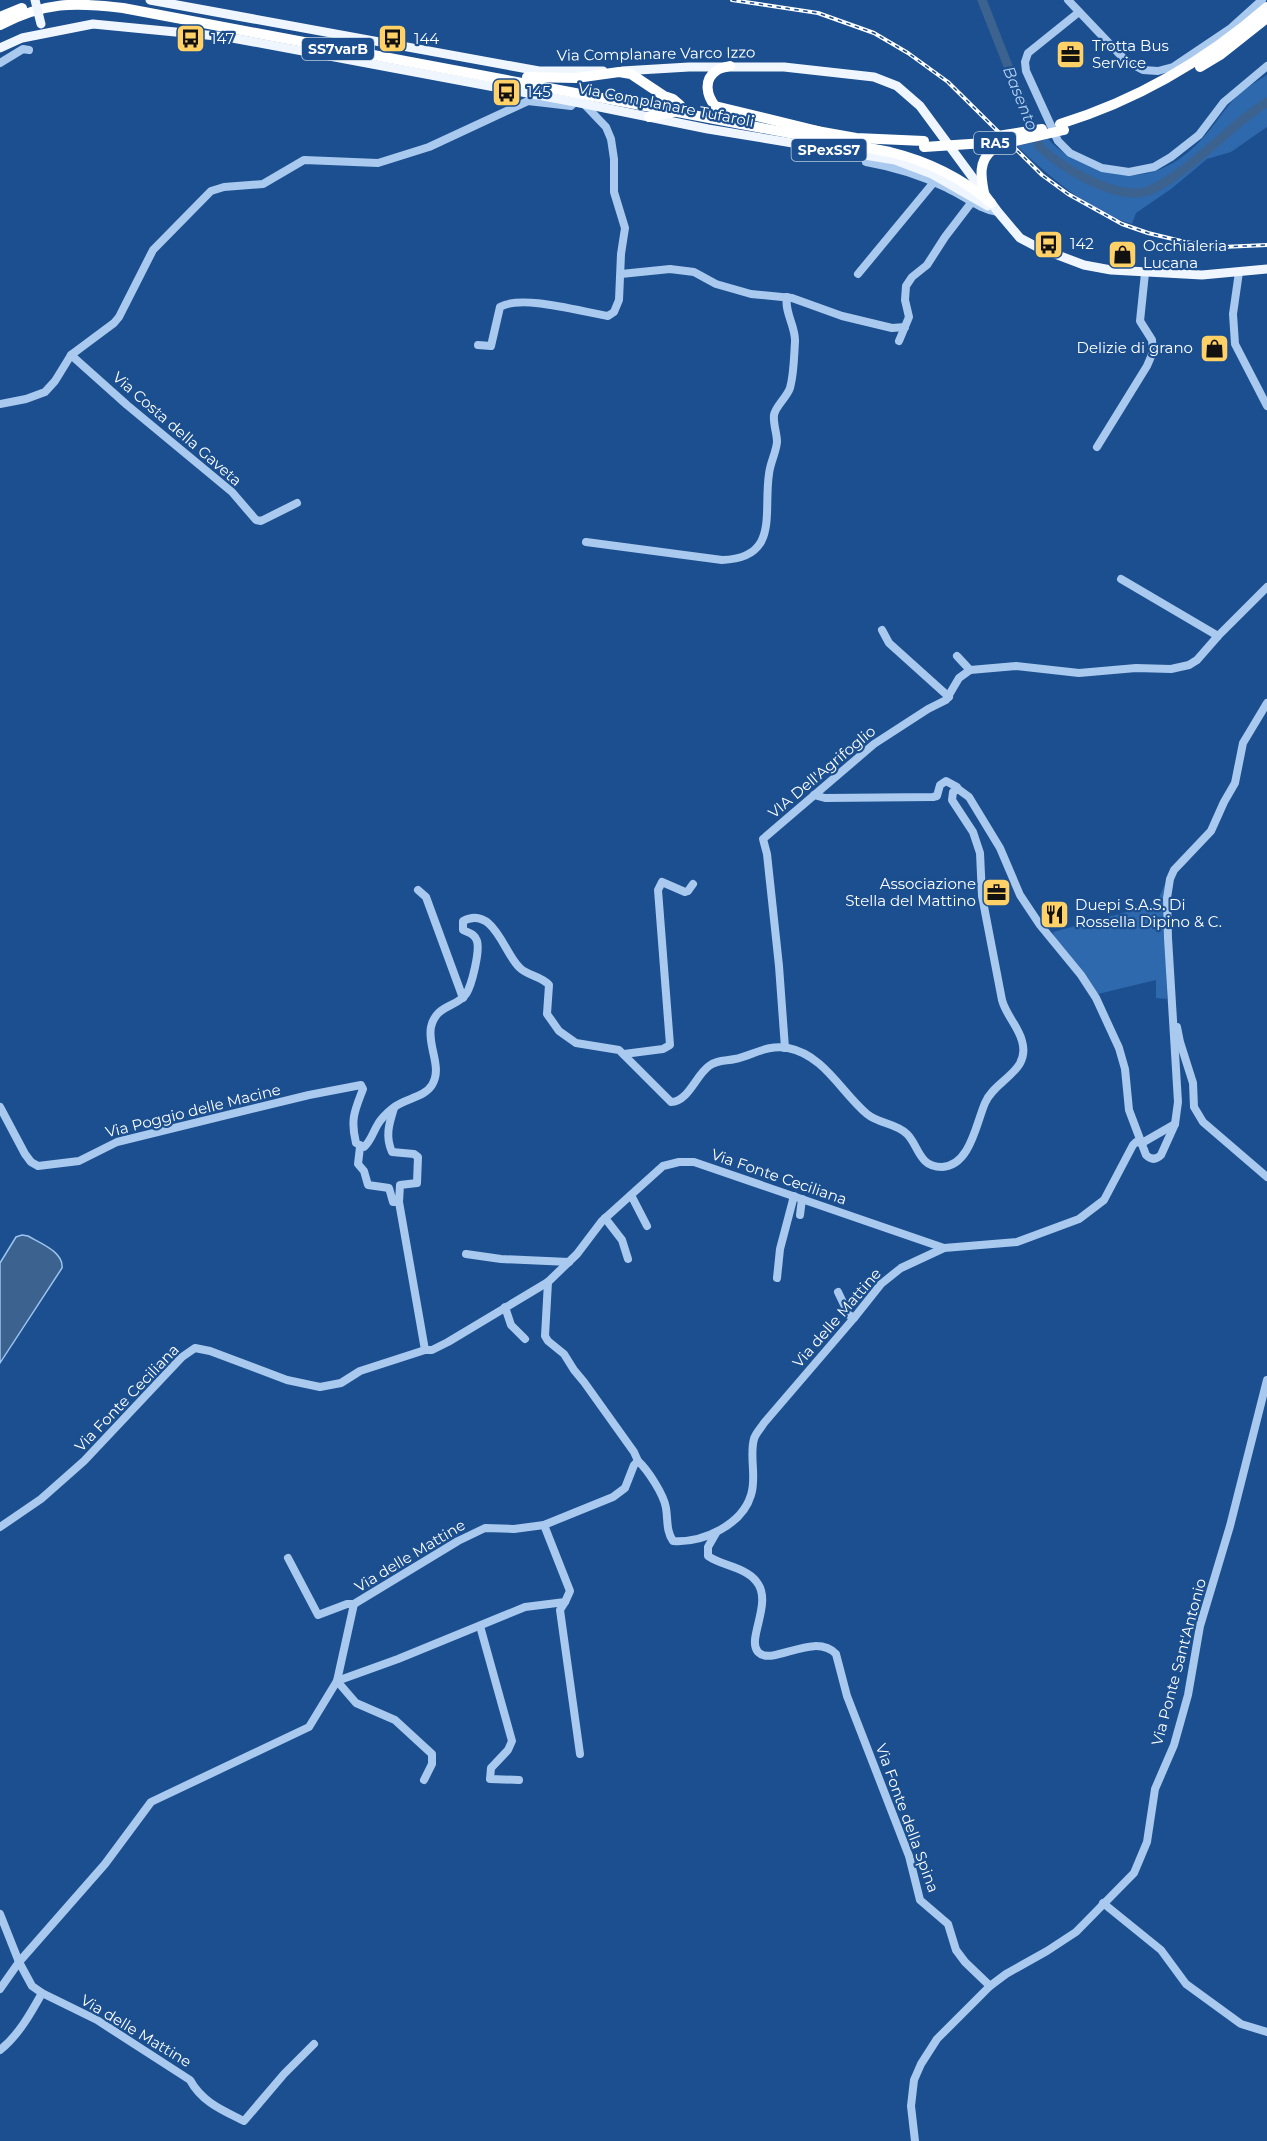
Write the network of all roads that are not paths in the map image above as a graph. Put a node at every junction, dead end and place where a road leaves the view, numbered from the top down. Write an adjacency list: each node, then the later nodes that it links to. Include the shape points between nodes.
1 (35, 0): 12 (main road, bridge)
2 (51, 0): 9 (highway)
3 (104, 0): 19 (highway, SS7varB)
4 (150, 0): 18 (main road, Via Complanare Varco Izzo / SPexSS7, via 539,71)
5 (1068, 0): 8 (street)
6 (1262, 0): 8 (street, via 1232,28 1173,67 1158,71 1143,70 1125,61)
7 (1267, 7): 23 (highway, RA5, via 1168,79)
8 (1079, 12): 17 (street, via 1028,53 1026,71 1058,141 1070,153 1102,168 1128,172 1154,167 1171,157 1199,135 1224,102)
9 (0, 17)
10 (1267, 18): 23 (highway, RA5, via 1220,55 1179,80 1136,102)
11 (0, 25): 21 (highway, SS7varB, via 24,13 52,6 113,7)
12 (42, 29): 13 (main road, Via Complanare Tufaroli / SPexSS7); 20 (main road, Via Complanare Tufaroli / SPexSS7, via 93,24 227,37)
13 (0, 48)
14 (28, 51): 15 (street, via 23,49)
15 (0, 63)
16 (730, 66): 18 (main road, Via Complanare Varco Izzo / SPexSS7); 24 (highway, via 716,70 710,78 708,98 715,106 771,118); 29 (main road, Via Complanare Varco Izzo / SPexSS7, via 860,74 897,86 920,106)
17 (1267, 66)
18 (619, 72): 19 (highway, via 576,78); 21 (highway, via 631,74 672,99)
19 (527, 77): 21 (highway, SS7varB)
20 (580, 103): 22 (main road, Via Complanare Tufaroli / SPexSS7); 35 (street, via 606,127 611,139 615,192 625,228); 41 (street, via 571,106 528,101 429,147 378,163 304,160 263,184 211,191 153,250 114,323)
21 (679, 108): 22 (highway); 24 (highway, RA5)
22 (649, 117): 31 (main road, Via Complanare Tufaroli / SPexSS7, via 895,160 932,174)
23 (1062, 127): 25 (highway, RA5, bridge); 26 (highway, RA5, bridge)
24 (817, 134): 26 (highway, RA5); 31 (highway, via 908,156 955,177)
25 (1016, 141): 26 (highway, RA5, bridge); 29 (highway, bridge, via 987,154 981,172)
26 (924, 144)
27 (866, 162): 28 (street)
28 (934, 182): 30 (street); 36 (street)
29 (984, 193): 31 (main road, Via Complanare Varco Izzo / SPexSS7)
30 (971, 203): 31 (street, via 985,210); 38 (street, via 927,265 906,286 904,300 909,316)
31 (994, 207): 34 (main road, SPexSS7, via 1020,238 1039,248 1097,268)
32 (1267, 269): 33 (main road, SPexSS7)
33 (1239, 272): 34 (main road, SPexSS7); 43 (street, via 1233,314 1235,344)
34 (1145, 273): 44 (street, via 1140,321 1152,340 1153,352)
35 (621, 274): 37 (street, via 670,269 694,272 716,284 751,294); 40 (street, via 619,300 608,316 522,302 506,304 500,307 491,346)
36 (858, 274)
37 (787, 297): 38 (street, via 842,316 892,328); 46 (street, via 795,338 790,387 775,409 777,442 769,473 766,534 758,546 738,560 722,560)
38 (905, 327): 39 (street)
39 (899, 341)
40 (478, 345)
41 (71, 355): 42 (street, via 45,392); 45 (street, Via Costa della Gaveta, via 232,492 256,520)
42 (0, 404)
43 (1267, 406)
44 (1097, 447)
45 (297, 503)
46 (586, 542)
47 (1121, 579): 50 (street)
48 (1267, 587): 50 (street)
49 (882, 630): 53 (street, via 889,643)
50 (1218, 636): 52 (street, via 1197,660 1171,669 1079,673 1016,666)
51 (957, 656): 52 (street)
52 (970, 670): 53 (street, VIA Dell'Agrifoglio)
53 (948, 697): 56 (street, VIA Dell'Agrifoglio, via 874,744)
54 (1267, 703): 60 (street, via 1243,743 1235,783 1211,831 1170,879 1167,898)
55 (958, 789): 56 (street, via 946,781 933,797); 61 (street, via 952,800 973,832 980,853 982,896 1002,1000 1024,1051 1019,1066 988,1097 978,1128 962,1157 944,1167 926,1162 906,1133 868,1114 810,1056); 66 (street, via 969,797 1000,848 1020,894 1040,925 1096,998 1119,1048 1129,1110)
56 (814, 795): 61 (street, VIA Dell'Agrifoglio, via 763,839 779,966)
57 (693, 884): 62 (street, via 685,892 662,882 658,890 670,1045)
58 (418, 890): 59 (street, via 426,897)
59 (462, 998): 62 (street, via 471,983 478,947 476,938 463,930 462,923 473,918 492,926 519,967 549,985 547,1014 559,1031 576,1043); 64 (street, via 443,1008 433,1022 430,1037 436,1074 431,1087)
60 (1173, 1013): 65 (street, via 1178,1102); 68 (street, via 1192,1083 1194,1107 1203,1122)
61 (784, 1048): 62 (street, via 766,1048 713,1063 675,1102 667,1100)
62 (624, 1054)
63 (0, 1107): 67 (street, Via Poggio delle Macine, via 25,1154 38,1166 79,1161 117,1142 361,1085 354,1120 355,1139)
64 (394, 1107): 67 (street, via 378,1122 366,1146); 72 (street, via 387,1141 392,1152 414,1154 419,1164 417,1183 400,1185)
65 (1175, 1124): 66 (street, Via delle Mattine); 66 (street, via 1159,1158 1148,1157)
66 (1143, 1143): 76 (street, Via delle Mattine, via 1133,1145 1104,1200 1079,1219 1017,1242)
67 (360, 1147): 72 (street, Via Poggio delle Macine, via 358,1164 368,1185 389,1188 393,1202)
68 (1267, 1177)
69 (631, 1195): 70 (street, Via Fonte Ceciliana, via 663,1166 694,1162); 74 (street, Via Fonte Ceciliana); 75 (street)
70 (794, 1196): 71 (street, Via Fonte Ceciliana); 80 (street)
71 (802, 1199): 73 (street); 76 (street, Via Fonte Ceciliana)
72 (399, 1202): 86 (street)
73 (800, 1215)
74 (605, 1218): 78 (street, via 622,1240); 79 (street, Via Fonte Ceciliana)
75 (647, 1226)
76 (944, 1248): 84 (street, Via delle Mattine, via 901,1268 881,1284)
77 (466, 1254): 79 (street)
78 (628, 1259)
79 (569, 1262): 81 (street, Via Fonte Ceciliana)
80 (777, 1278)
81 (548, 1282): 83 (street, Via Fonte Ceciliana); 90 (street, via 545,1336 564,1354)
82 (838, 1292): 84 (street)
83 (505, 1307): 85 (street, via 511,1325); 86 (street, Via Fonte Ceciliana, via 448,1342)
84 (854, 1318): 93 (street, Via delle Mattine, via 754,1438 752,1493 742,1512)
85 (525, 1339)
86 (425, 1350): 92 (street, Via Fonte Ceciliana, via 320,1387 287,1380 195,1348 84,1461 41,1499)
87 (1267, 1380): 88 (street, Via Ponte Sant'Antonio)
88 (1257, 1423): 89 (street); 102 (street, Via Ponte Sant'Antonio, via 1200,1626 1174,1745 1155,1789 1147,1842 1134,1873)
89 (1267, 1427)
90 (638, 1461): 91 (street, Via delle Mattine, via 625,1488 613,1497); 93 (street, Via delle Mattine, via 666,1505 673,1541 686,1542)
91 (544, 1525): 95 (street, via 570,1592); 96 (street, Via delle Mattine, via 485,1528)
92 (0, 1527)
93 (716, 1533): 105 (street, Via Fonte della Spina, via 708,1546 708,1556 745,1572 757,1581 762,1593 763,1606 754,1644 758,1652 766,1656 813,1646 836,1654 847,1696 909,1856 920,1900 948,1924 956,1950)
94 (288, 1558): 96 (street, via 318,1615)
95 (565, 1602): 97 (street, via 525,1607); 99 (street, via 561,1610)
96 (354, 1604): 98 (street, Via delle Mattine)
97 (480, 1626): 98 (street); 101 (street, via 512,1741 490,1768 490,1779)
98 (337, 1680): 100 (street, via 356,1703 395,1720 432,1754); 104 (street, Via delle Mattine, via 309,1726 151,1802 105,1864)
99 (580, 1754)
100 (424, 1780)
101 (519, 1780)
102 (1103, 1903): 105 (street, Via Ponte Sant'Antonio, via 1076,1932); 108 (street, via 1161,1950 1186,1984 1241,2024)
103 (0, 1914): 104 (street)
104 (19, 1962): 106 (street, Via delle Mattine); 107 (street, Via delle Mattine, via 32,1986)
105 (990, 1986): 111 (street, via 943,2032 921,2064 912,2089)
106 (0, 1989)
107 (42, 1994): 109 (street, Via delle Mattine, via 97,2020 190,2080 208,2102 244,2121); 110 (street)
108 (1267, 2032)
109 (314, 2044)
110 (0, 2050)
111 (915, 2141)

